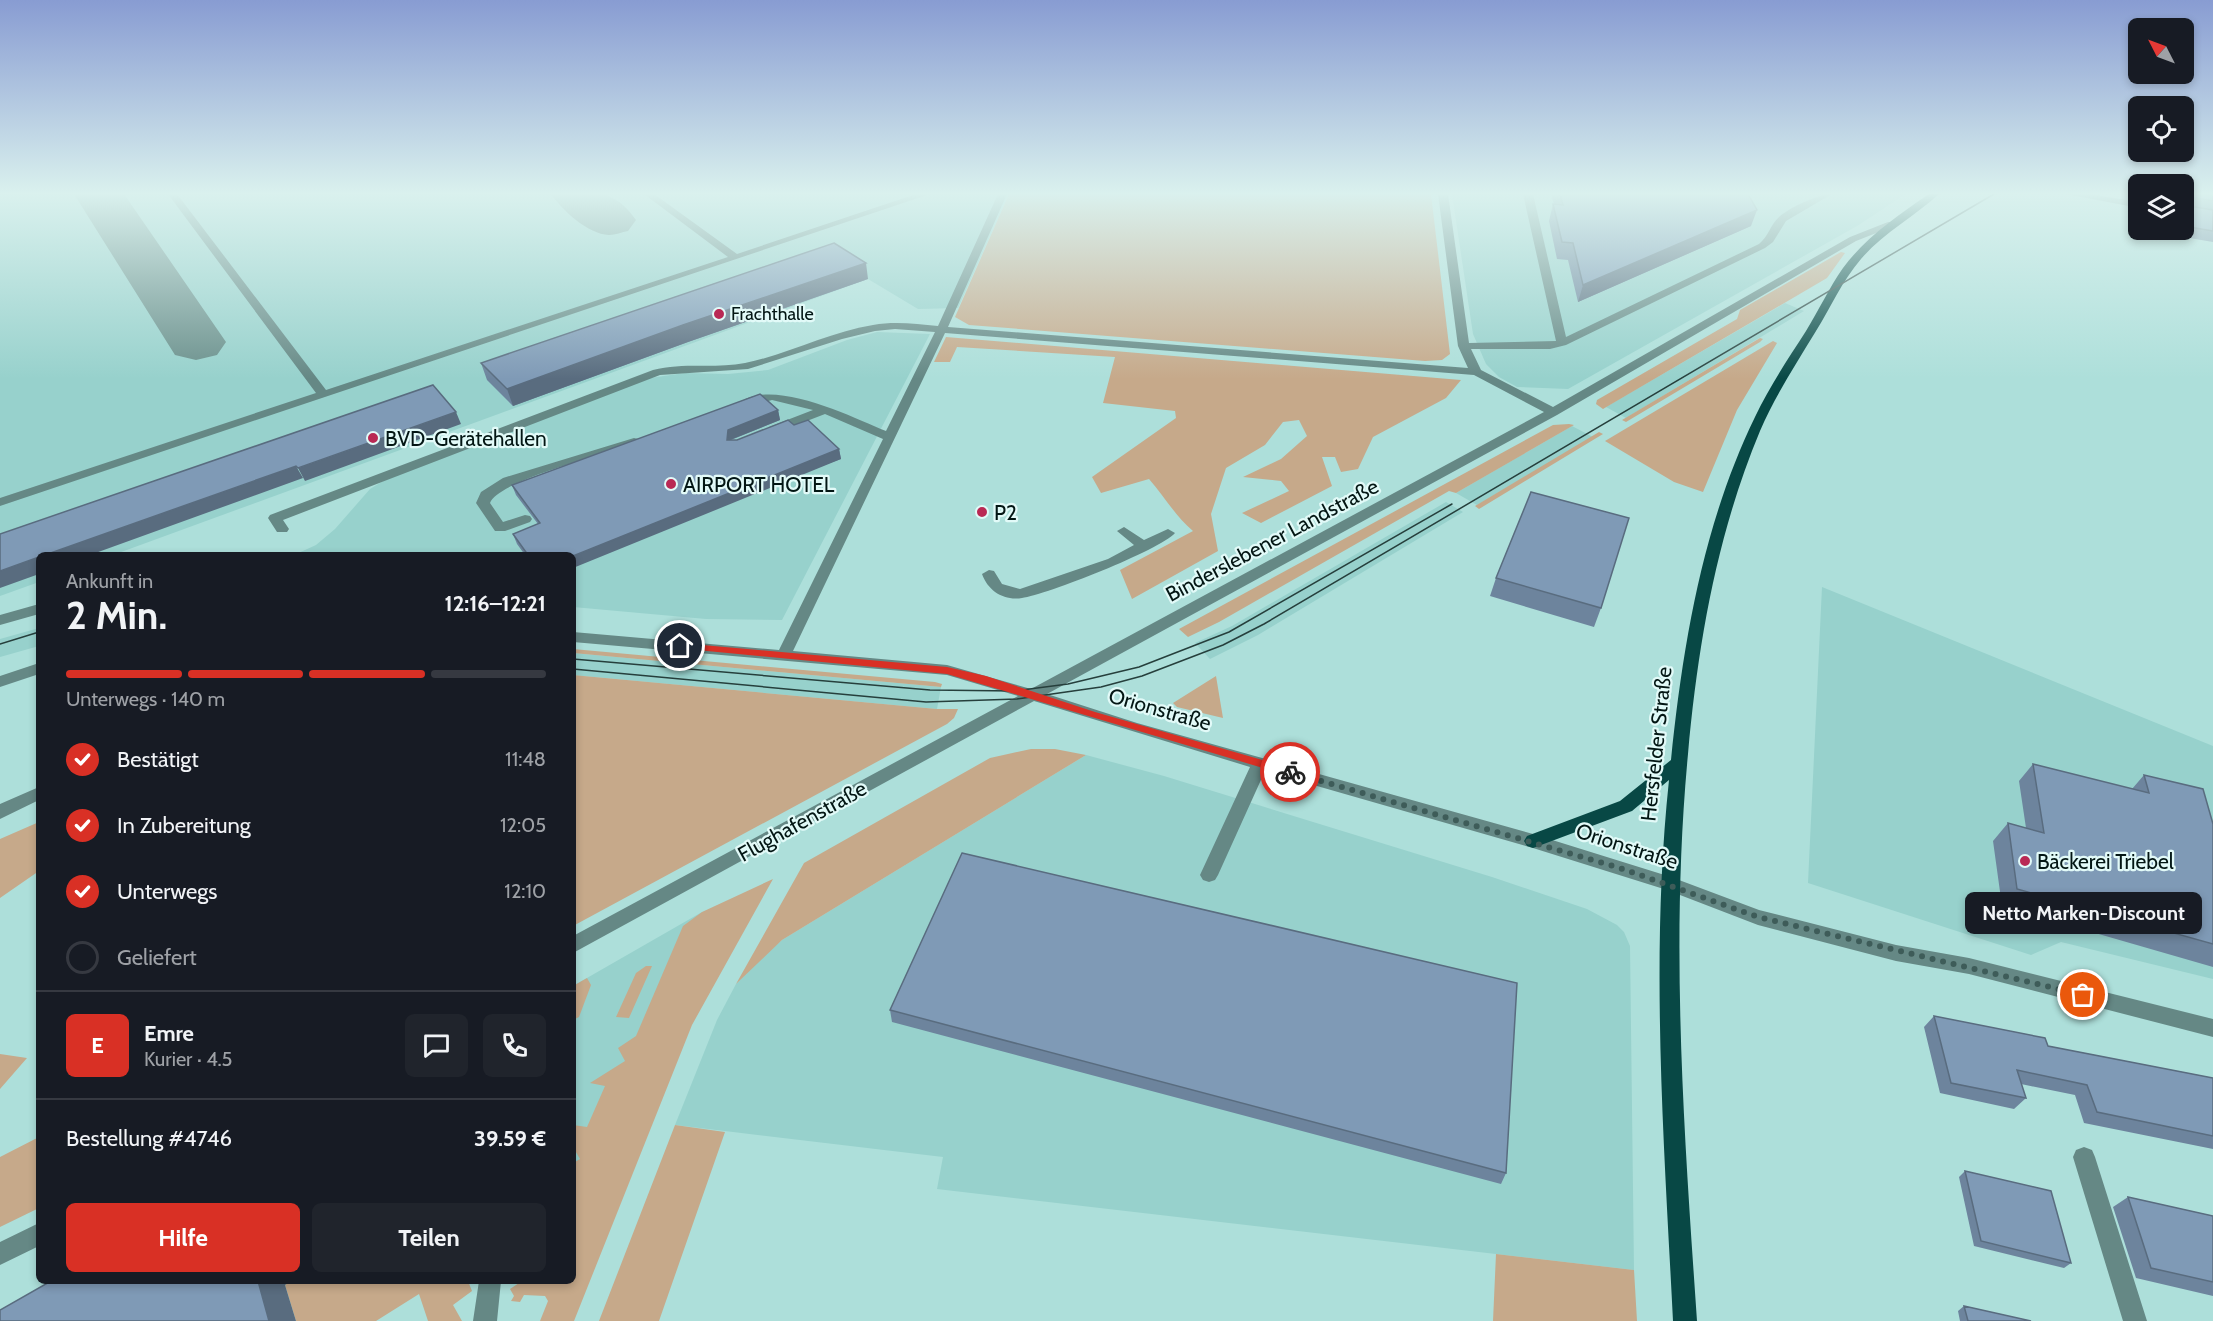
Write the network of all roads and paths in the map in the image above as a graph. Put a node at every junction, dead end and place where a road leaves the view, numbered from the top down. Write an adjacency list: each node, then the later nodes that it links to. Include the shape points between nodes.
1 (219, 256): 15 (street)
2 (733, 256): 10 (street)
3 (743, 256): 10 (street)
4 (975, 256): 11 (street)
5 (1452, 256): 13 (street)
6 (1542, 256): 12 (street)
7 (1744, 256): 12 (street)
8 (1824, 256): 18 (street, Binderslebener Landstraße)
9 (1861, 256): 37 (main road, Hersfelder Straße, via 1845,273 1778,384 1754,431 1720,524 1694,631)
10 (736, 258): 15 (street)
11 (941, 330): 14 (street); 20 (street); 24 (street, via 867,327 746,367 679,367 657,372 274,518)
12 (1562, 344): 13 (street)
13 (1464, 346): 14 (street)
14 (1476, 372): 18 (street)
15 (323, 394): 22 (street)
16 (728, 410): 17 (street, via 772,396)
17 (825, 410): 19 (street); 20 (street)
18 (1553, 412): 35 (street, Binderslebener Landstraße)
19 (765, 433)
20 (889, 437): 32 (street)
21 (643, 440): 23 (street, via 508,481 486,495 483,503 500,528)
22 (0, 502)
23 (525, 519)
24 (282, 529)
25 (1124, 531): 27 (street)
26 (1168, 533): 27 (street)
27 (1143, 546): 28 (street, via 1113,562 1021,594 998,590)
28 (989, 574)
29 (36, 610): 30 (street)
30 (0, 620)
31 (576, 637): 32 (street)
32 (784, 655): 35 (street, via 947,670)
33 (36, 669): 34 (street)
34 (0, 682)
35 (1030, 695): 36 (street, Orionstraße); 43 (street, Flughafenstraße)
36 (1260, 763): 40 (street, Orionstraße); 41 (street)
37 (1678, 763): 40 (main road, via 1626,806); 42 (main road, Hersfelder Straße)
38 (36, 794): 39 (street)
39 (0, 812)
40 (1533, 841): 42 (street, Orionstraße)
41 (1209, 875)
42 (1671, 884): 44 (street, Orionstraße, via 1758,917); 50 (main road, Hersfelder Straße, via 1669,976)
43 (576, 943)
44 (2213, 1028)
45 (2084, 1157): 51 (street)
46 (36, 1236): 47 (street)
47 (0, 1254)
48 (490, 1284): 49 (street)
49 (485, 1321)
50 (1685, 1321)
51 (2135, 1321)

